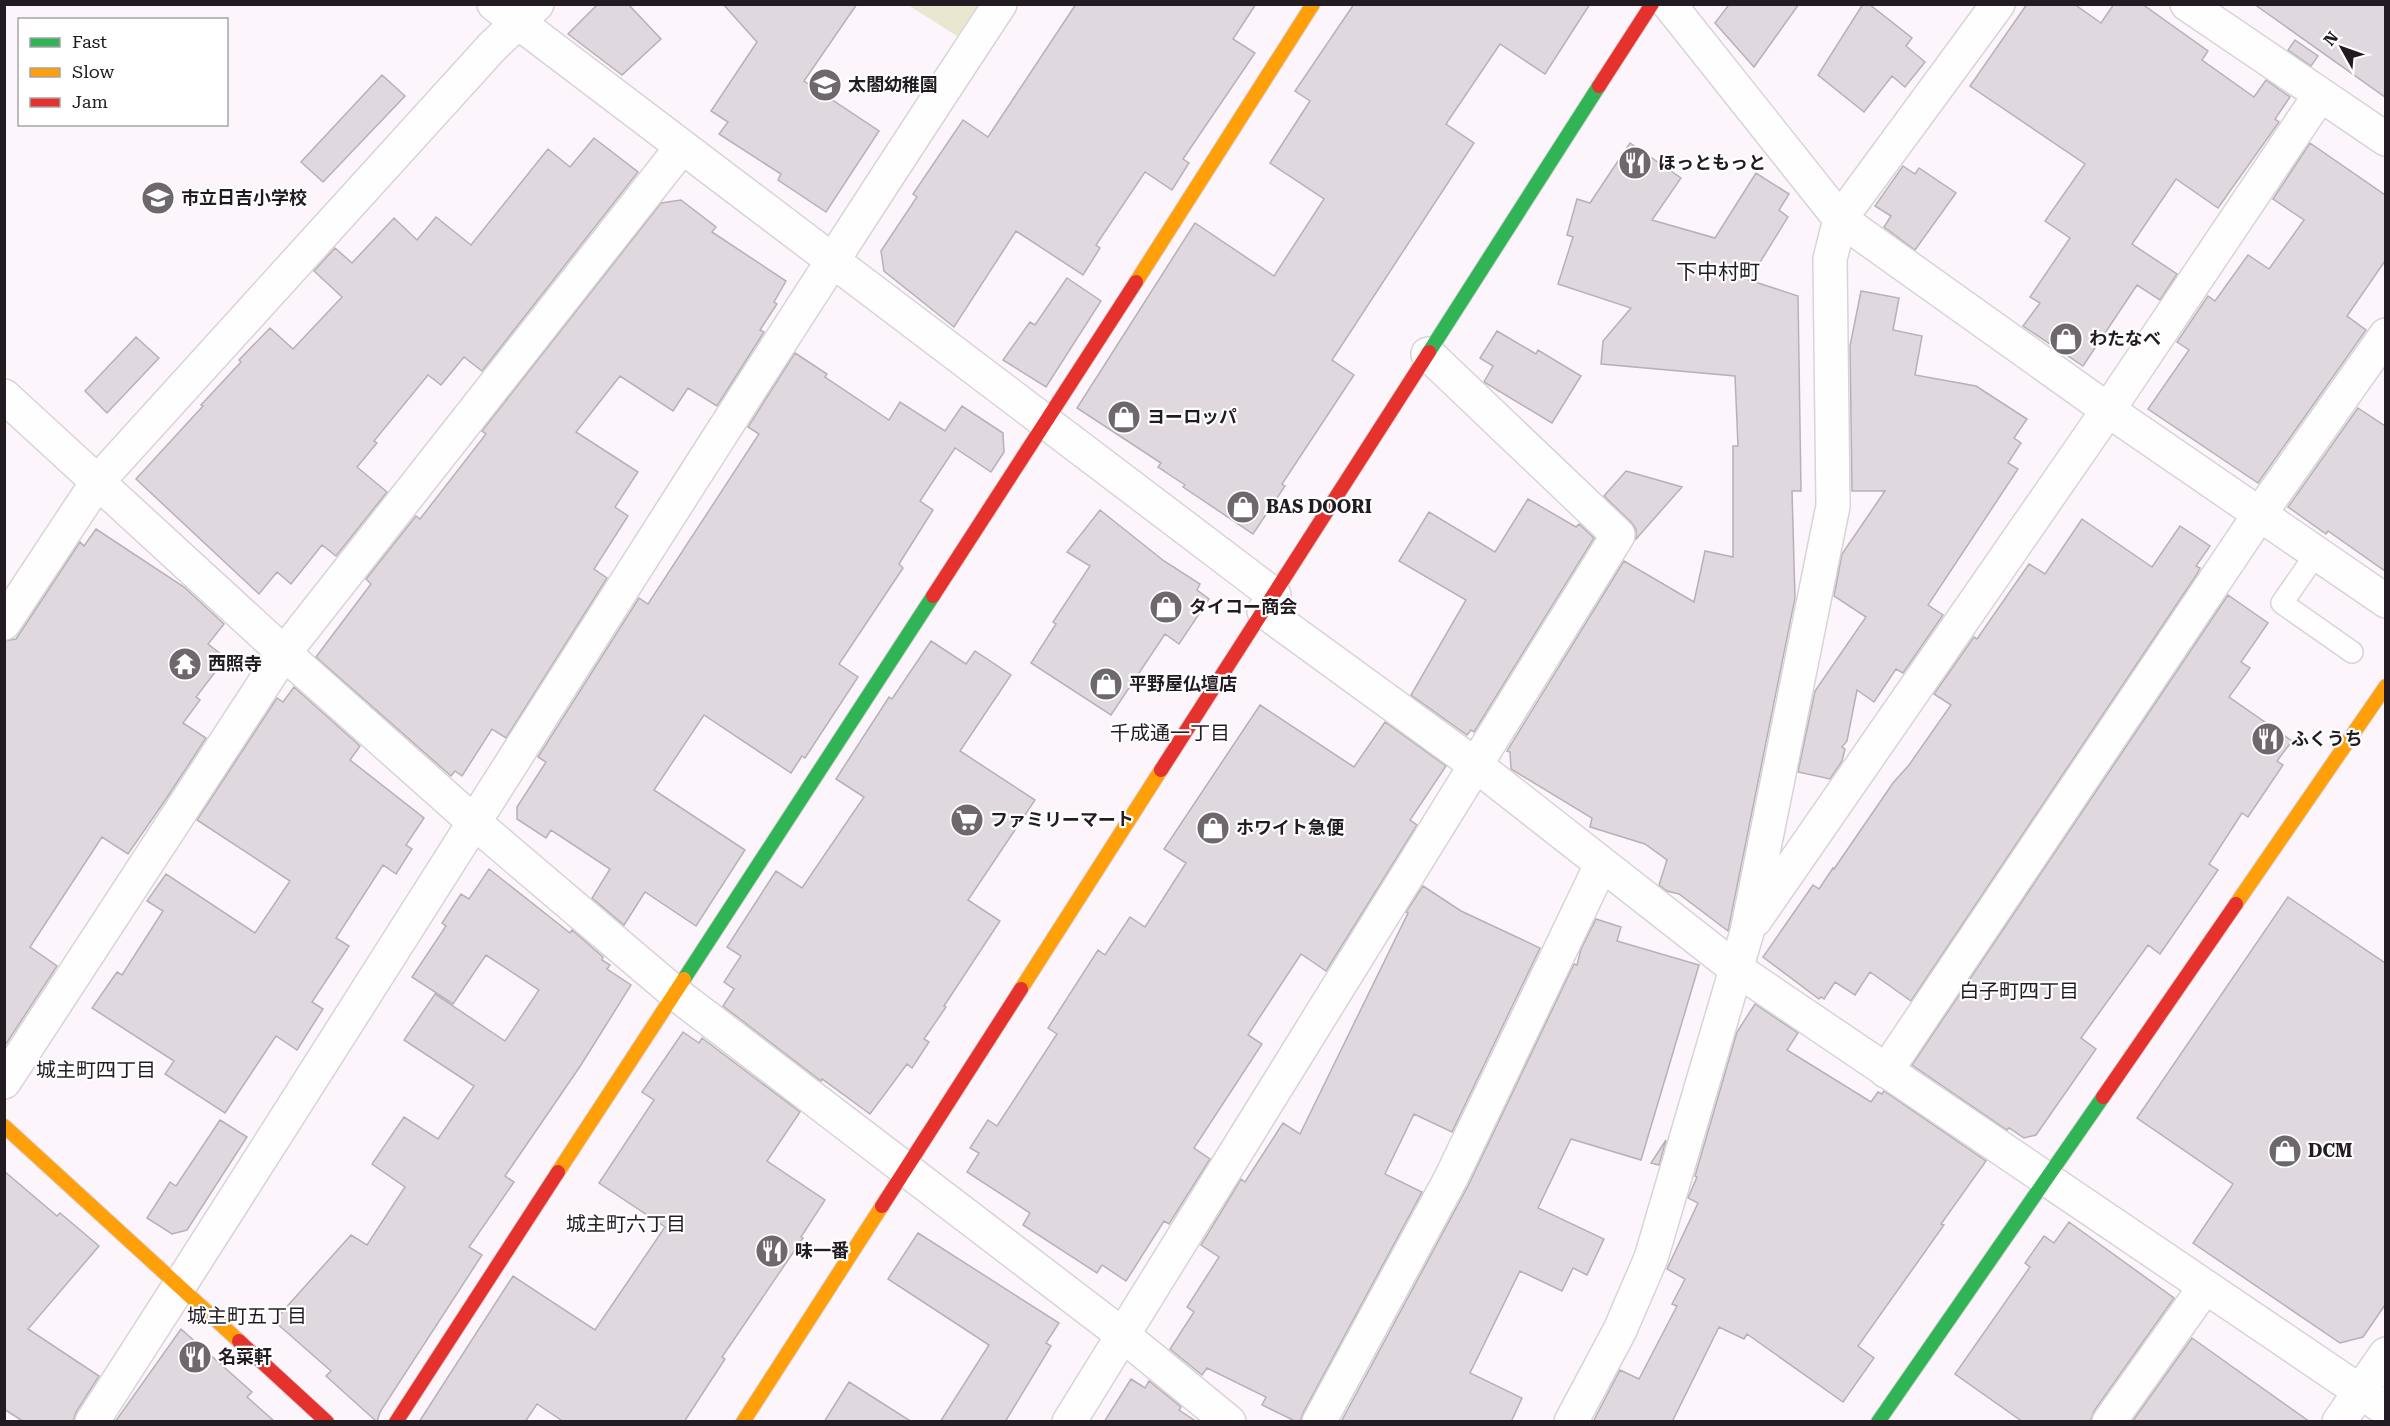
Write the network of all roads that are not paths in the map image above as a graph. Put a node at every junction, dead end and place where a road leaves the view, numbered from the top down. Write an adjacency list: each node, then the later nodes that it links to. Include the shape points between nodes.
1 (999, 4): 12 (street)
2 (1313, 4): 17 (street)
3 (1652, 4): 14 (street)
4 (1670, 4): 11 (street)
5 (1998, 4): 11 (street)
6 (2187, 4): 8 (street)
7 (516, 10): 10 (street); 18 (street, via 492,47)
8 (2320, 95): 9 (street); 16 (street)
9 (2385, 139)
10 (682, 147): 12 (street); 25 (street)
11 (1840, 219): 16 (street); 30 (street, via 1830,259 1833,506)
12 (831, 260): 17 (street); 28 (street)
13 (2385, 335): 19 (street)
14 (1428, 354): 22 (street); 27 (street, via 1618,535)
15 (4, 396): 18 (street)
16 (2108, 410): 19 (street); 30 (street)
17 (1046, 423): 22 (street); 32 (street)
18 (98, 481): 23 (street); 25 (street)
19 (2259, 515): 20 (street); 33 (street)
20 (2316, 554): 21 (street); 24 (lane, via 2282,603)
21 (2385, 601)
22 (1269, 603): 27 (street); 36 (street)
23 (4, 623)
24 (2352, 652)
25 (284, 653): 28 (street); 34 (street)
26 (2385, 686): 37 (street)
27 (1477, 766): 29 (street); 40 (street)
28 (475, 823): 32 (street); 38 (street)
29 (1601, 865): 31 (street); 49 (street, via 1451,1178)
30 (1747, 932): 31 (street)
31 (1735, 968): 33 (street); 50 (street, via 1651,1258 1620,1330)
32 (675, 993): 36 (street); 45 (street)
33 (1886, 1071): 37 (street)
34 (4, 1082)
35 (4, 1126): 38 (street)
36 (905, 1170): 40 (street); 46 (street)
37 (2046, 1180): 39 (street); 51 (street)
38 (179, 1286): 43 (street); 44 (street)
39 (2205, 1287): 42 (street); 52 (street)
40 (1124, 1336): 47 (street); 48 (street)
41 (2385, 1354): 42 (street)
42 (2373, 1400): 53 (street)
43 (92, 1422)
44 (327, 1422)
45 (396, 1422)
46 (743, 1422)
47 (1069, 1422)
48 (1229, 1422)
49 (1319, 1422)
50 (1571, 1422)
51 (1878, 1422)
52 (2109, 1422)
53 (2339, 1422)

